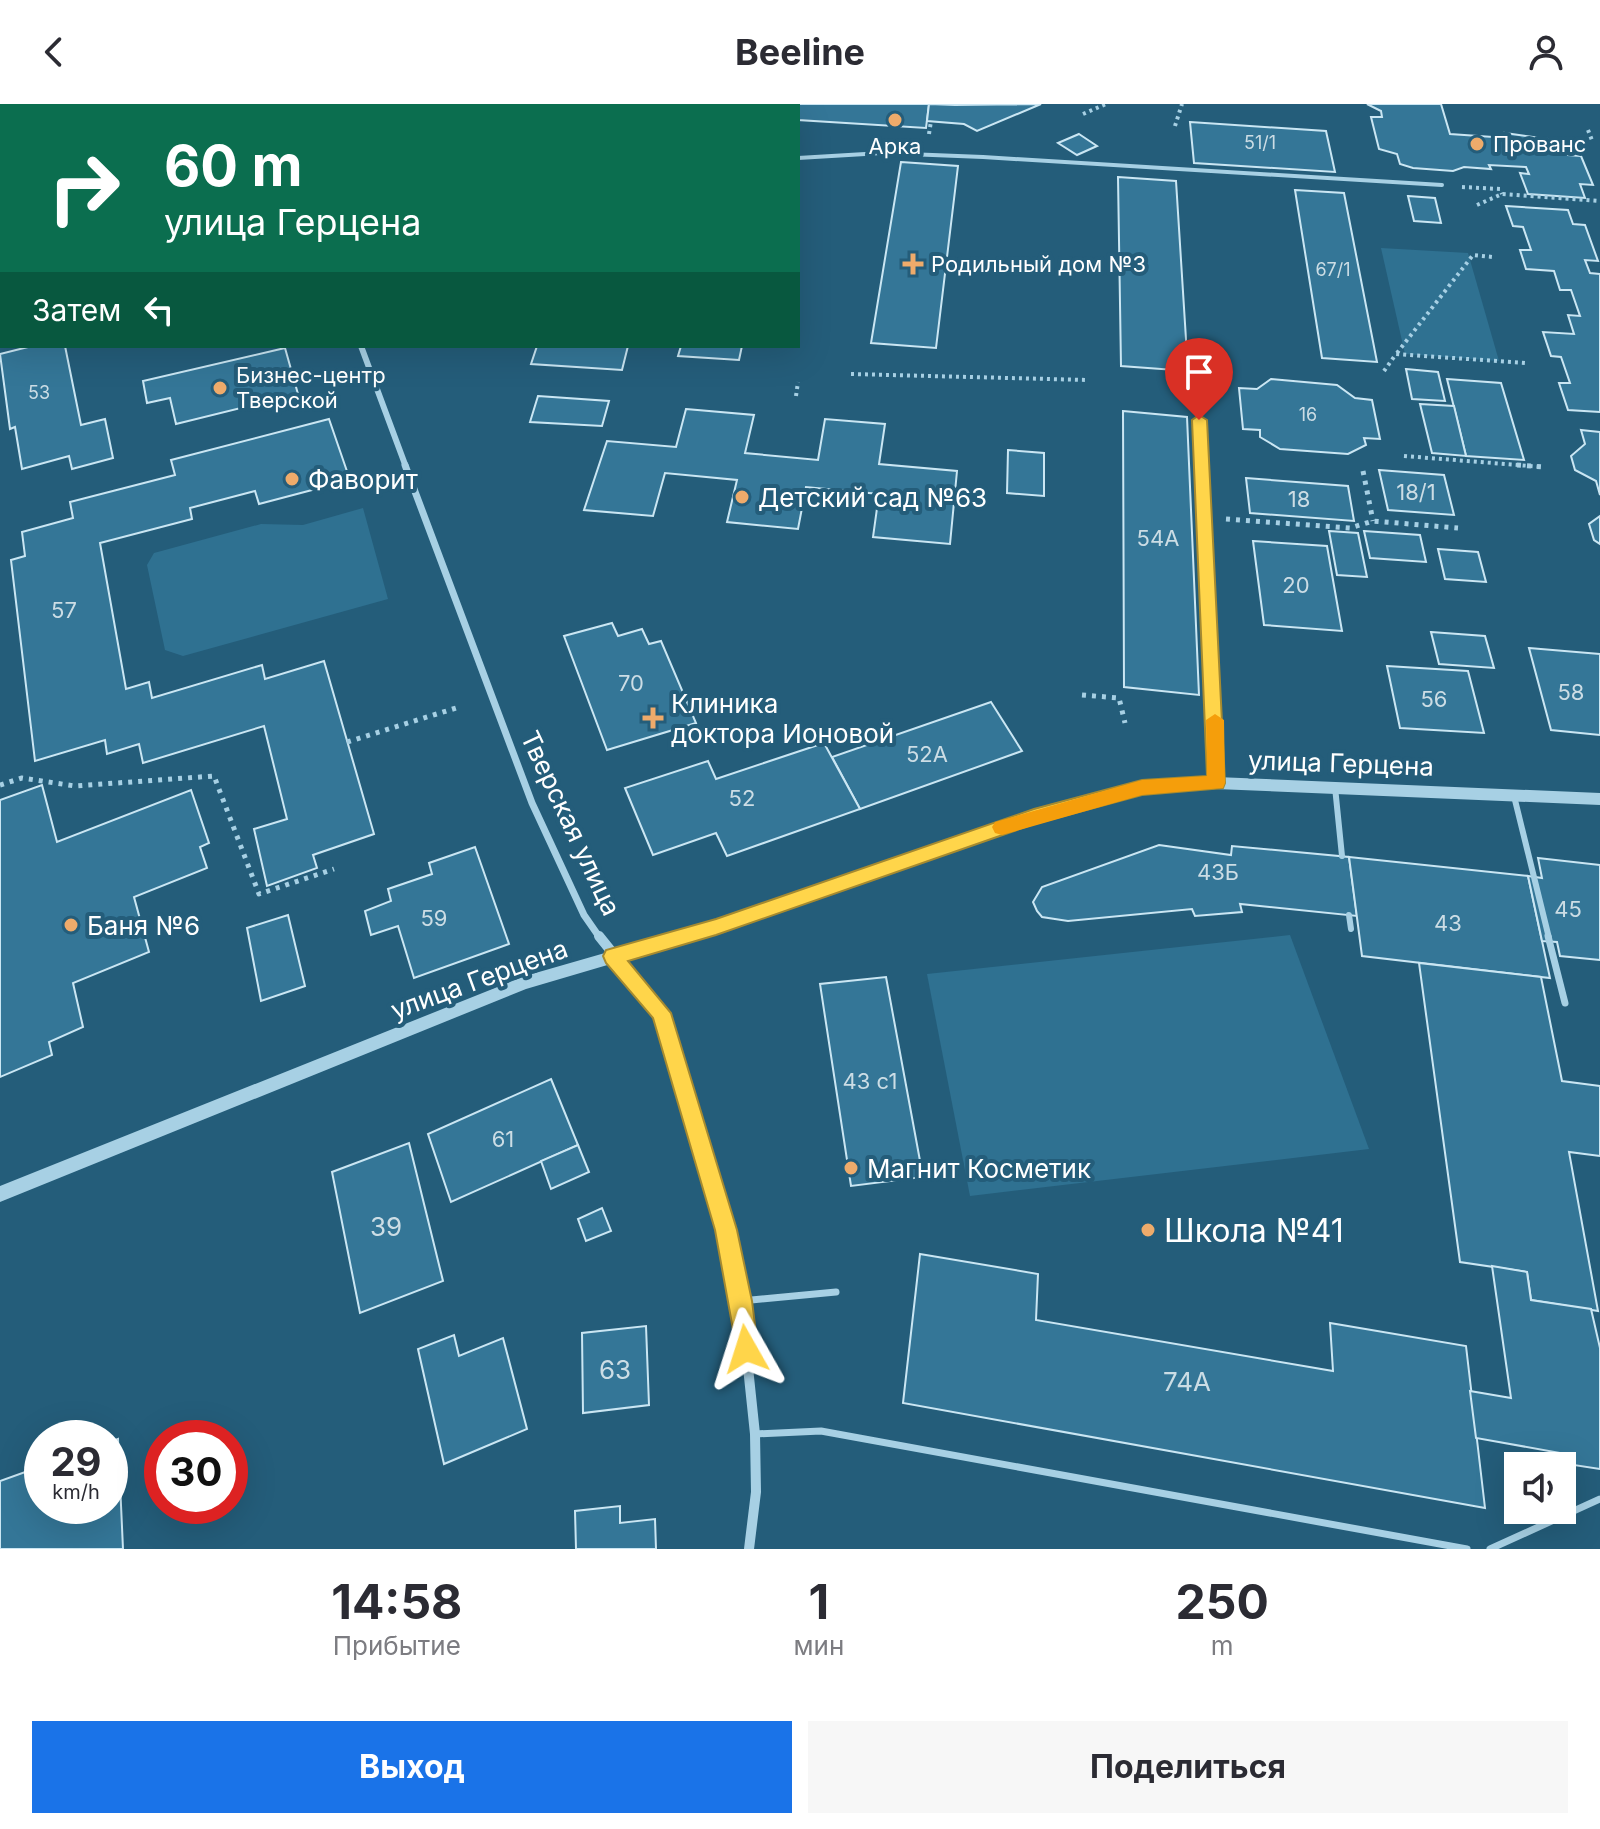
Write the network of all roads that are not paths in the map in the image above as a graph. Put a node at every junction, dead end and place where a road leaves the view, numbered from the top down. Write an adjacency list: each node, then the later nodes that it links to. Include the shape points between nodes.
1 (800, 158): 2 (lane, via 882,153 983,157)
2 (1442, 185)
3 (362, 348): 12 (street, Тверская улица, via 532,803 584,915)
4 (1199, 420): 5 (street)
5 (1216, 783): 6 (street, улица Герцена); 12 (street, улица Герцена, via 1142,788 1034,816 716,927)
6 (1335, 787): 7 (street, улица Герцена); 9 (lane)
7 (1513, 793): 8 (street, улица Герцена); 13 (lane)
8 (1600, 799)
9 (1342, 856)
10 (1349, 915): 11 (lane)
11 (1351, 929)
12 (613, 956): 14 (street, улица Герцена, via 525,983); 16 (street, Тверская улица, via 661,1013 726,1230)
13 (1565, 1003)
14 (0, 1194)
15 (836, 1292): 16 (lane)
16 (741, 1301): 17 (street, Тверская улица)
17 (755, 1434): 19 (street, Тверская улица, via 756,1492); 20 (lane, via 821,1431)
18 (1600, 1499): 21 (lane)
19 (749, 1549)
20 (1467, 1549)
21 (1490, 1549)

